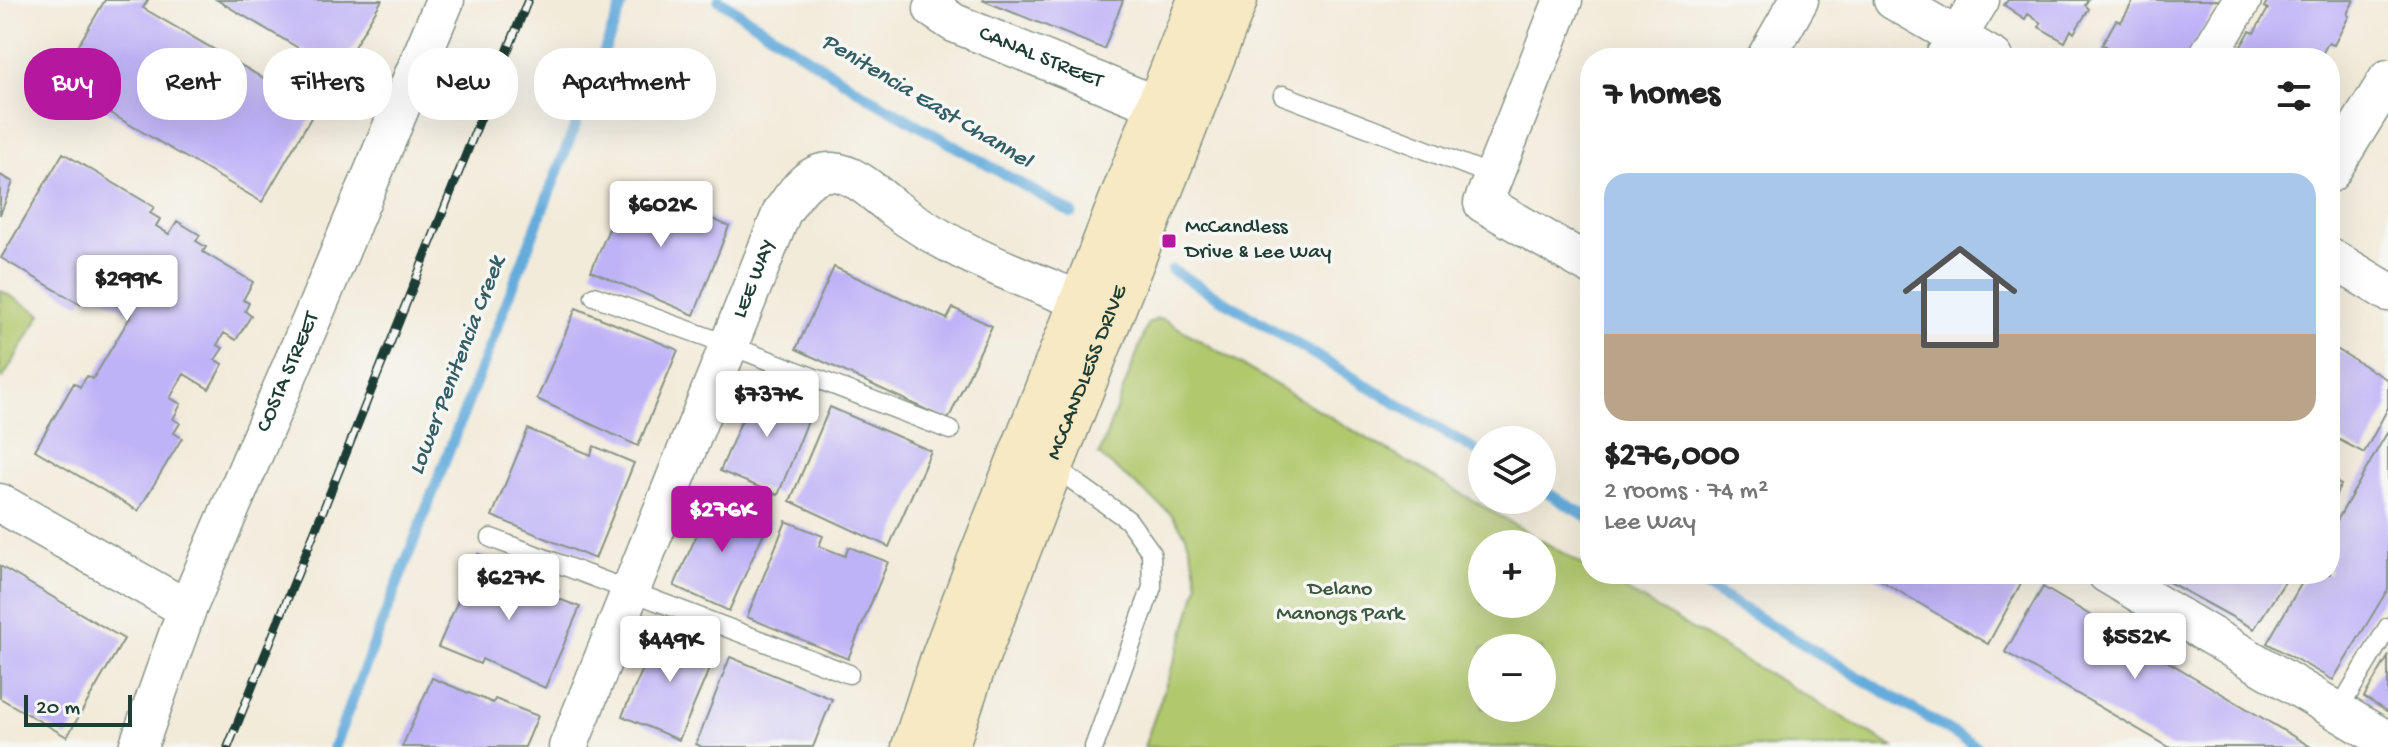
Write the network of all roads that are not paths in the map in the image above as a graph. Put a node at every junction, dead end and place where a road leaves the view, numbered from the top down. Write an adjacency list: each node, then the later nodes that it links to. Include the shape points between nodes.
1 (445, 0): 30 (street, COSTA STREET)
2 (936, 0): 15 (street, CANAL STREET, via 933,9 954,23)
3 (1200, 0): 15 (main road, MCCANDLESS DRIVE)
4 (1235, 0): 22 (main road, MCCANDLESS DRIVE)
5 (1563, 0): 17 (street)
6 (1799, 0): 11 (street)
7 (1893, 0): 10 (street)
8 (1980, 0): 10 (street)
9 (2242, 0): 12 (street)
10 (1950, 47)
11 (1772, 48)
12 (2213, 48)
13 (2388, 79): 16 (street)
14 (1283, 95): 17 (lane)
15 (1158, 106): 22 (main road, MCCANDLESS DRIVE)
16 (2340, 157)
17 (1489, 190): 18 (street)
18 (1580, 258)
19 (2340, 263): 20 (street)
20 (2388, 292)
21 (594, 296): 23 (lane)
22 (1097, 307): 23 (street, LEE WAY, via 971,254 851,177 830,172 808,179 782,212); 25 (main road, MCCANDLESS DRIVE); 37 (main road, MCCANDLESS DRIVE, via 972,578)
23 (729, 345): 24 (lane); 29 (street, LEE WAY)
24 (950, 430)
25 (1052, 465): 38 (main road, MCCANDLESS DRIVE); 39 (lane, via 1128,520 1151,552 1152,587)
26 (0, 503): 30 (street)
27 (491, 538): 29 (lane)
28 (2124, 584): 33 (street)
29 (630, 591): 32 (lane); 36 (street, LEE WAY)
30 (187, 609): 35 (street, COSTA STREET)
31 (2388, 627): 33 (lane)
32 (849, 674)
33 (2338, 711): 34 (street)
34 (2388, 741)
35 (138, 747)
36 (568, 747)
37 (914, 747)
38 (946, 747)
39 (1094, 747)

